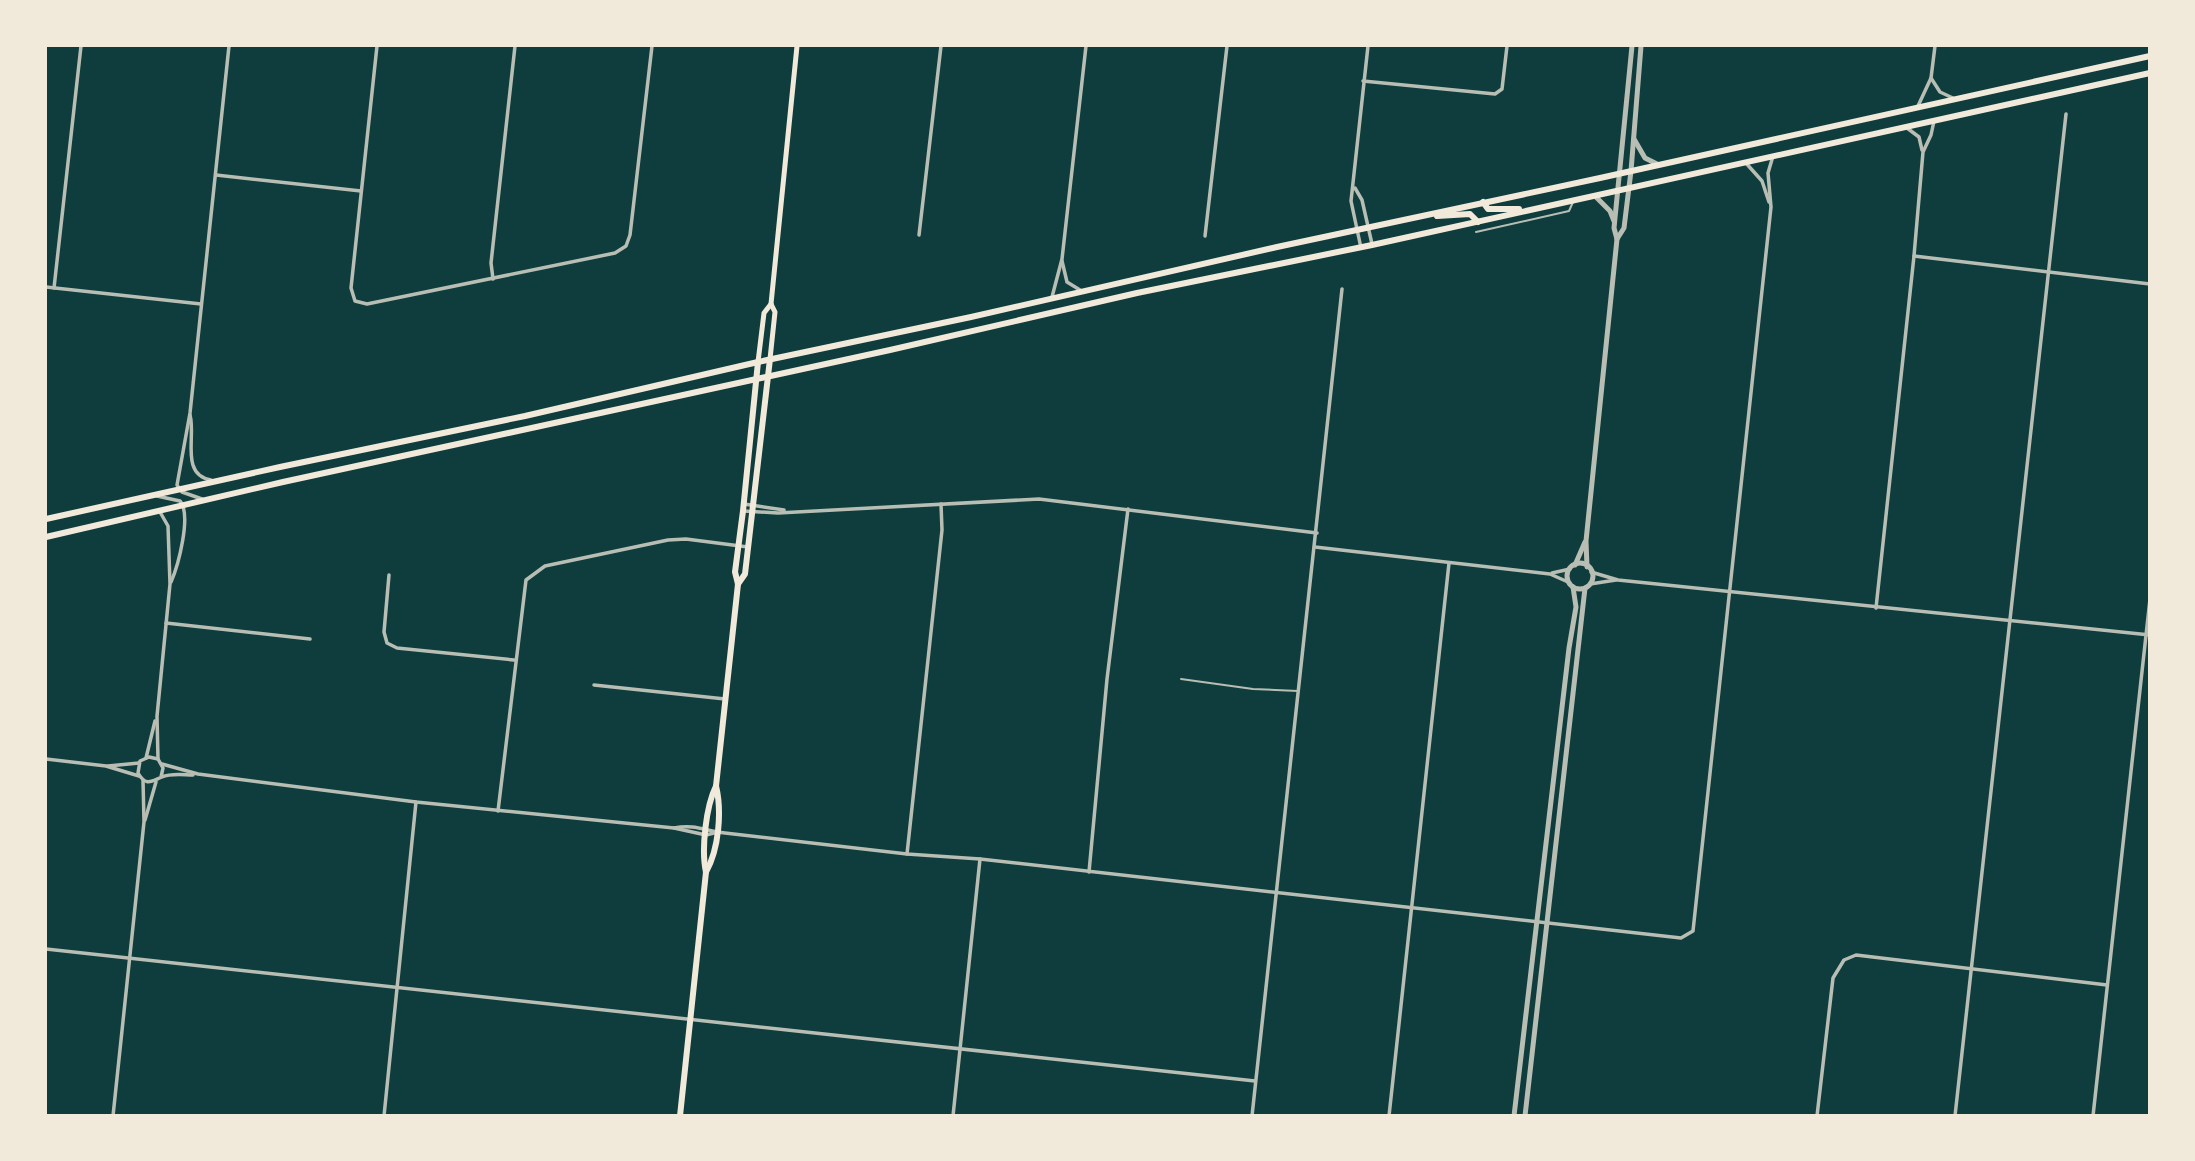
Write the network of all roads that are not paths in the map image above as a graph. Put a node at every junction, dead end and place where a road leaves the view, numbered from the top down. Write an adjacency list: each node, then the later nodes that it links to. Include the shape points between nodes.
1 (81, 46): 58 (street)
2 (229, 46): 31 (street)
3 (377, 46): 34 (street)
4 (515, 46): 55 (street)
5 (652, 46): 55 (street, via 626,246 615,253)
6 (797, 46): 63 (main road)
7 (941, 46): 47 (street)
8 (1086, 46): 53 (street)
9 (1227, 46): 48 (street)
10 (1368, 46): 18 (street)
11 (1507, 46): 18 (street, via 1502,89 1495,94)
12 (1632, 46): 30 (street)
13 (1641, 46): 24 (street)
14 (1935, 46): 17 (street)
15 (2150, 56): 19 (main road)
16 (2150, 73): 22 (main road)
17 (1931, 78): 19 (street, via 1940,92); 20 (street)
18 (1363, 81): 32 (street)
19 (1955, 99): 20 (main road)
20 (1918, 106): 28 (main road)
21 (2066, 114): 54 (street)
22 (1934, 121): 23 (main road); 25 (street)
23 (1905, 127): 25 (street, via 1919,137); 26 (main road)
24 (1634, 139): 28 (street, via 1645,158); 29 (street)
25 (1923, 152): 52 (street)
26 (1773, 155): 27 (main road); 39 (street)
27 (1745, 162): 33 (main road); 39 (street, via 1762,181)
28 (1659, 165): 29 (main road)
29 (1631, 171): 30 (main road); 33 (street)
30 (1620, 174): 35 (street); 38 (main road)
31 (216, 176): 34 (street); 62 (street)
32 (1354, 186): 44 (street); 45 (street, via 1351,201)
33 (1629, 188): 35 (main road); 49 (street, via 1624,228)
34 (361, 191): 55 (street, via 351,288 355,300 367,304)
35 (1618, 191): 36 (main road); 43 (street)
36 (1595, 196): 37 (main road); 43 (street)
37 (1573, 201): 40 (main road); 46 (lane, via 1569,211)
38 (1483, 202): 40 (main road, via 1489,209); 41 (main road)
39 (1771, 207): 96 (street)
40 (1532, 210): 42 (main road)
41 (1391, 222): 42 (main road, via 1461,214); 44 (main road)
42 (1478, 222): 50 (main road)
43 (1615, 224): 49 (street)
44 (1368, 228): 45 (main road); 50 (street)
45 (1357, 230): 51 (street); 60 (main road)
46 (1476, 232)
47 (919, 235)
48 (1205, 236)
49 (1617, 239): 82 (street)
50 (1372, 245): 51 (main road)
51 (1361, 248): 66 (main road, via 1137,293)
52 (1914, 257): 54 (street); 98 (street)
53 (1062, 259): 60 (street, via 1064,278); 61 (street)
54 (2049, 272): 56 (street); 99 (street)
55 (492, 279)
56 (2150, 284)
57 (46, 287): 58 (street)
58 (54, 288): 62 (street)
59 (1342, 289): 80 (street)
60 (1084, 292): 61 (main road)
61 (1051, 299): 64 (main road)
62 (201, 304): 68 (street)
63 (771, 304): 64 (main road, via 775,312); 65 (main road, via 764,313)
64 (771, 359): 65 (main road); 66 (main road)
65 (758, 362): 67 (main road); 69 (main road)
66 (768, 377): 67 (main road); 76 (main road)
67 (756, 379): 72 (main road); 75 (main road)
68 (190, 413): 69 (street, via 194,469 203,479); 70 (street)
69 (217, 481): 70 (main road)
70 (178, 489): 71 (main road); 72 (street)
71 (154, 495): 73 (street); 79 (main road)
72 (205, 500): 73 (main road)
73 (184, 505): 78 (main road); 92 (street, via 178,566)
74 (941, 505): 76 (street, via 786,511); 77 (street, via 1039,499); 126 (street)
75 (744, 507): 76 (street); 83 (main road)
76 (754, 508): 84 (main road)
77 (1128, 509): 80 (street); 129 (street)
78 (158, 510): 81 (main road); 92 (street, via 168,526)
79 (46, 519)
80 (1317, 533): 85 (street)
81 (46, 537)
82 (1586, 541): 87 (street); 88 (street)
83 (738, 546): 84 (street); 93 (main road, via 734,572); 103 (street, via 668,540 545,566 526,580)
84 (748, 547): 93 (main road, via 745,574)
85 (1315, 547): 86 (street); 106 (street)
86 (1449, 563): 89 (street); 131 (street)
87 (1572, 567): 88 (street); 89 (street); 94 (street, via 1567,575)
88 (1589, 569): 91 (street); 95 (street)
89 (1550, 573): 94 (street)
90 (389, 575): 103 (street, via 387,643 397,648)
91 (1618, 580): 95 (street); 96 (street)
92 (170, 584): 100 (street)
93 (738, 584): 107 (main road)
94 (1571, 584): 95 (street); 132 (street, via 1576,607)
95 (1588, 586): 133 (street)
96 (1728, 591): 98 (street); 133 (street, via 1693,930 1681,938)
97 (2150, 599): 101 (street)
98 (1876, 608): 99 (street)
99 (2011, 621): 101 (street); 136 (street)
100 (166, 623): 102 (street); 108 (street)
101 (2148, 635): 137 (street)
102 (310, 639)
103 (515, 661): 122 (street)
104 (1181, 679): 106 (lane)
105 (594, 685): 107 (street)
106 (1299, 691): 130 (street)
107 (725, 699): 120 (main road)
108 (157, 716): 109 (street); 111 (street)
109 (146, 758): 111 (street); 112 (street)
110 (46, 759): 114 (street)
111 (158, 759): 113 (street)
112 (139, 763): 114 (street); 116 (street)
113 (162, 764): 115 (street); 117 (street)
114 (106, 766): 116 (street)
115 (198, 774): 117 (street); 121 (street)
116 (139, 776): 118 (street)
117 (161, 777): 119 (street)
118 (143, 780): 119 (street); 123 (street)
119 (156, 782): 123 (street)
120 (716, 786): 124 (main road, via 710,798); 125 (main road, via 720,799)
121 (416, 803): 122 (street); 138 (street)
122 (498, 811): 124 (street)
123 (144, 822): 135 (street)
124 (707, 831): 125 (street); 128 (main road)
125 (716, 832): 126 (street); 128 (main road, via 713,860)
126 (907, 854): 127 (street)
127 (981, 859): 129 (street); 140 (street)
128 (706, 872): 139 (main road)
129 (1089, 872): 130 (street)
130 (1276, 892): 131 (street); 141 (street)
131 (1412, 909): 132 (street); 147 (street)
132 (1535, 923): 133 (street); 148 (street)
133 (1545, 924): 149 (street)
134 (46, 949): 135 (street)
135 (130, 958): 138 (street); 142 (street)
136 (1971, 969): 137 (street); 150 (street, via 1856,955 1844,960 1833,978); 151 (street)
137 (2107, 985): 152 (street)
138 (397, 986): 139 (street); 143 (street)
139 (690, 1020): 140 (street); 144 (main road)
140 (960, 1049): 141 (street); 145 (street)
141 (1255, 1081): 146 (street)
142 (113, 1115)
143 (384, 1115)
144 (680, 1115)
145 (953, 1115)
146 (1252, 1115)
147 (1389, 1115)
148 (1514, 1115)
149 (1525, 1115)
150 (1817, 1115)
151 (1955, 1115)
152 (2093, 1115)

